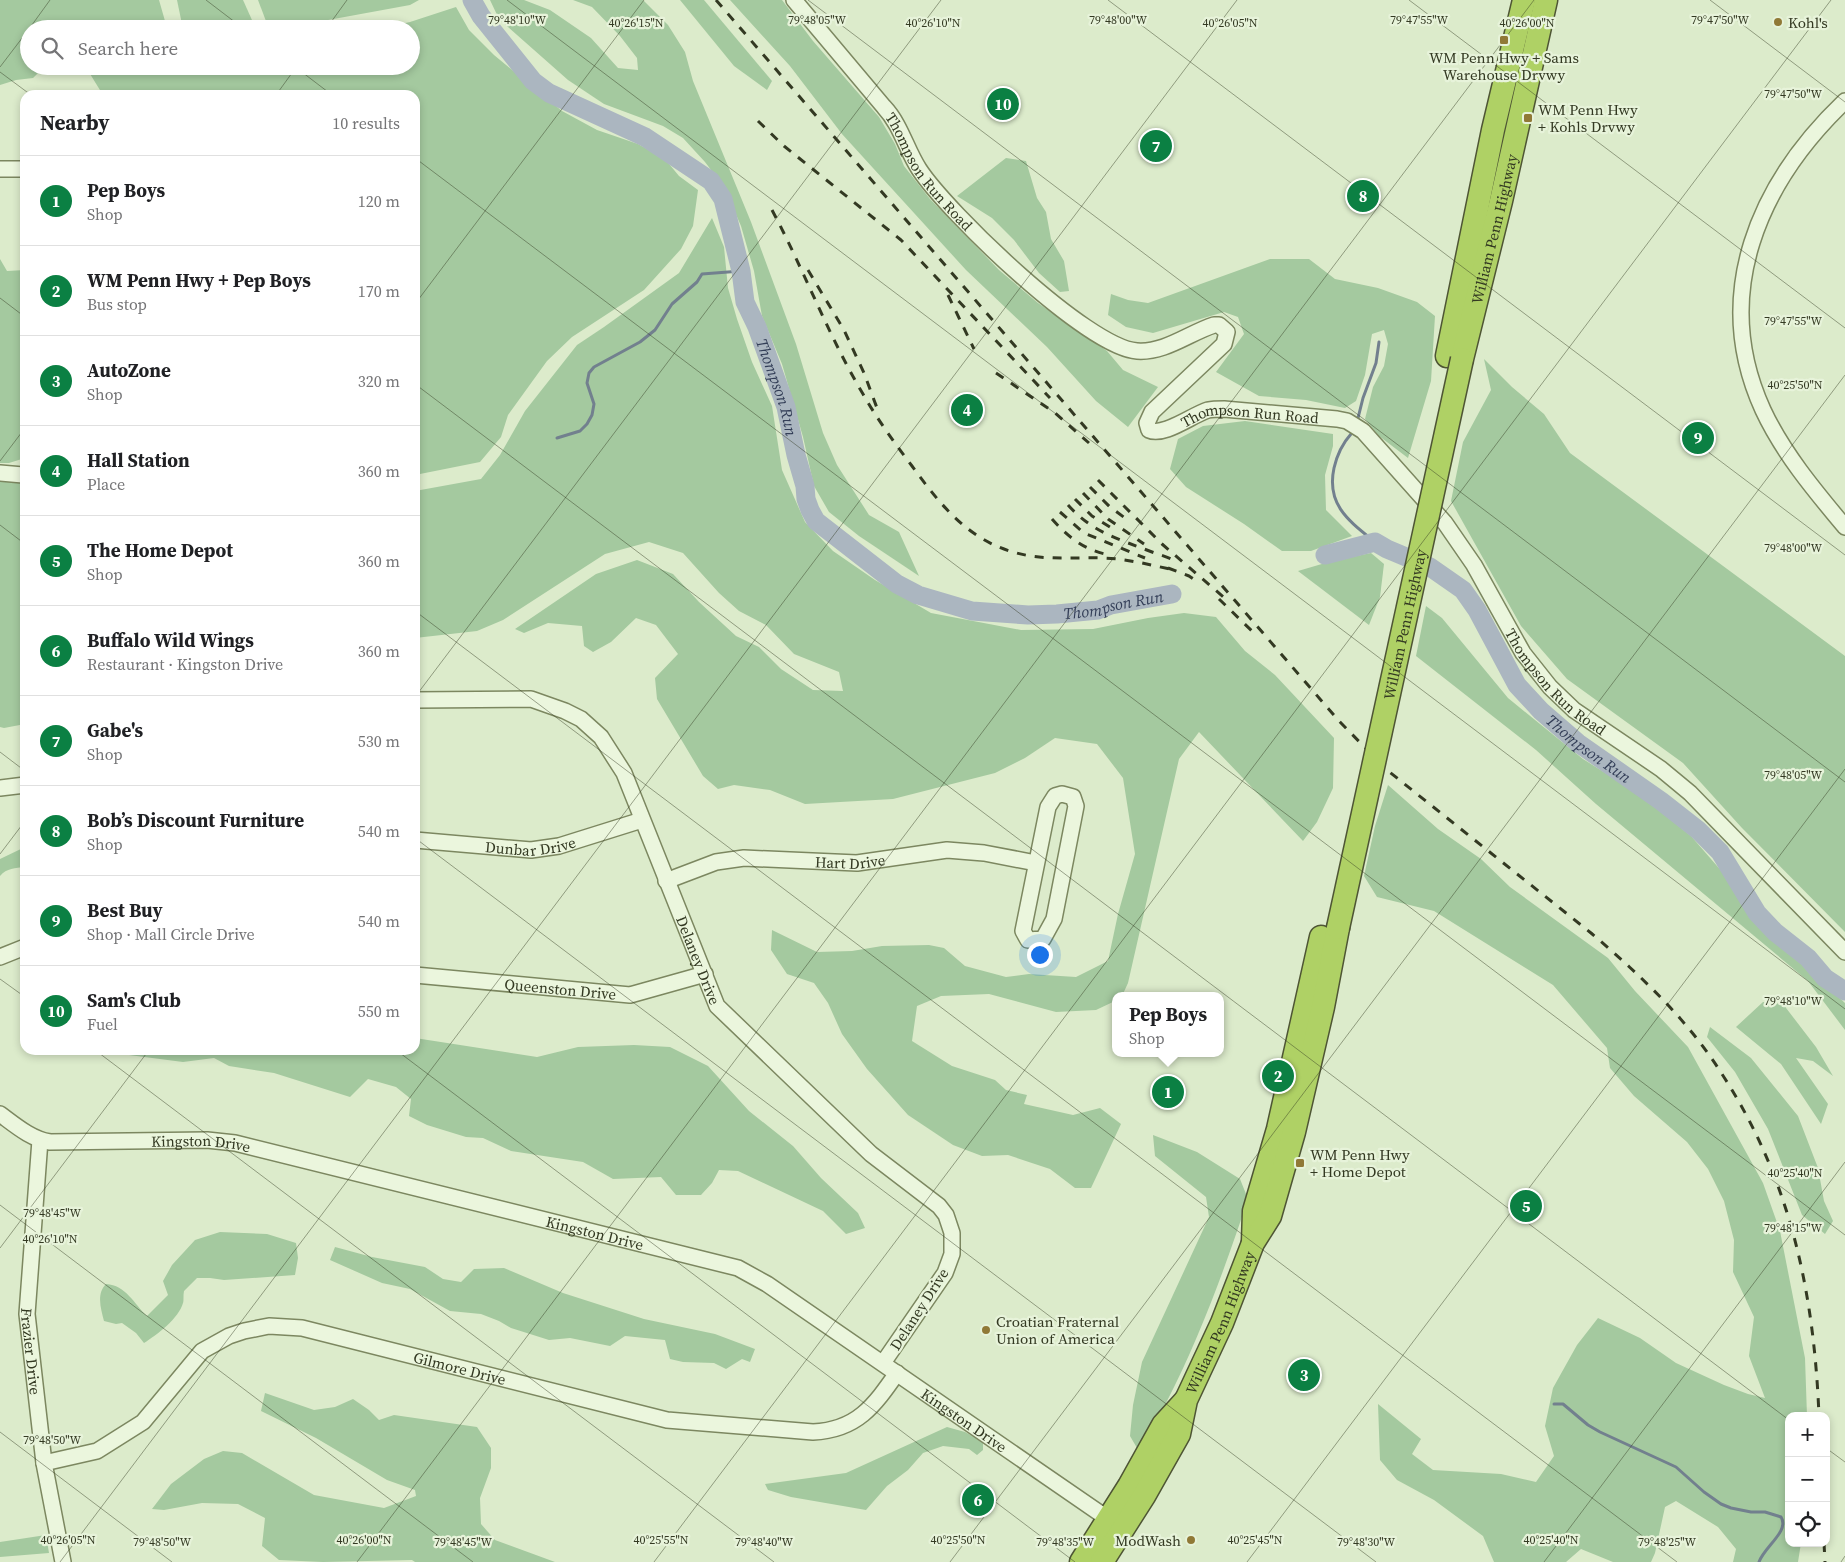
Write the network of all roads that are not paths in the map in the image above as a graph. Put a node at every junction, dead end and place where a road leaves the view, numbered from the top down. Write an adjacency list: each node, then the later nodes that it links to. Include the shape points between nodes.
1 (794, 0): 19 (street, Thompson Run Road, via 893,118 932,187 959,218 1041,293 1078,321 1124,349 1156,350 1214,325 1224,328 1227,332 1224,344 1152,412 1147,423 1149,430 1165,430 1206,411 1224,409 1337,418 1364,431 1445,523 1474,565 1524,652 1550,687 1574,710 1683,787)
2 (1524, 0): 7 (highway, William Penn Highway, via 1493,130)
3 (1546, 0): 7 (highway, William Penn Highway, via 1501,201)
4 (1845, 100): 10 (street, via 1804,144 1769,199 1754,232 1743,276 1740,306 1745,360 1763,409 1780,441)
5 (0, 169): 6 (street)
6 (20, 169)
7 (1455, 357): 28 (highway, William Penn Highway, via 1331,927 1254,1211 1252,1243 1222,1323 1186,1400 1164,1425)
8 (0, 473): 9 (street)
9 (20, 475)
10 (1845, 527)
11 (420, 700): 14 (street, Delaney Drive, via 531,699 573,715 600,736 624,773)
12 (20, 786): 13 (street)
13 (0, 788)
14 (642, 820): 15 (street, Dunbar Drive, via 559,846 531,850); 17 (street, Delaney Drive)
15 (420, 840)
16 (1036, 863): 16 (street, via 1023,931 1028,940 1043,939 1054,919 1076,806 1073,798 1062,794 1055,796 1048,807); 17 (street, Hart Drive, via 947,850 857,864 744,858 716,862)
17 (666, 881): 21 (street, Delaney Drive)
18 (20, 949): 20 (street)
19 (1845, 952)
20 (0, 957)
21 (705, 974): 22 (street, Queenston Drive, via 630,995); 25 (street, Delaney Drive, via 717,1006 738,1027 871,1154 931,1198 946,1215 953,1244 949,1264)
22 (420, 975)
23 (0, 1114): 24 (street, Kingston Drive)
24 (40, 1140): 25 (street, Kingston Drive, via 207,1140 235,1143 729,1265 758,1278); 27 (street, Frazier Drive, via 27,1314)
25 (883, 1363): 26 (street, Kingston Drive)
26 (897, 1373): 27 (street, Gilmore Drive, via 877,1401 847,1425 826,1432 804,1431 668,1420 302,1328 269,1326 229,1336 202,1351 144,1422 97,1451); 28 (street, Kingston Drive)
27 (44, 1463): 29 (street, Frazier Drive)
28 (1116, 1524): 30 (highway, William Penn Highway); 31 (highway, William Penn Highway)
29 (62, 1562)
30 (1081, 1562)
31 (1102, 1562)

